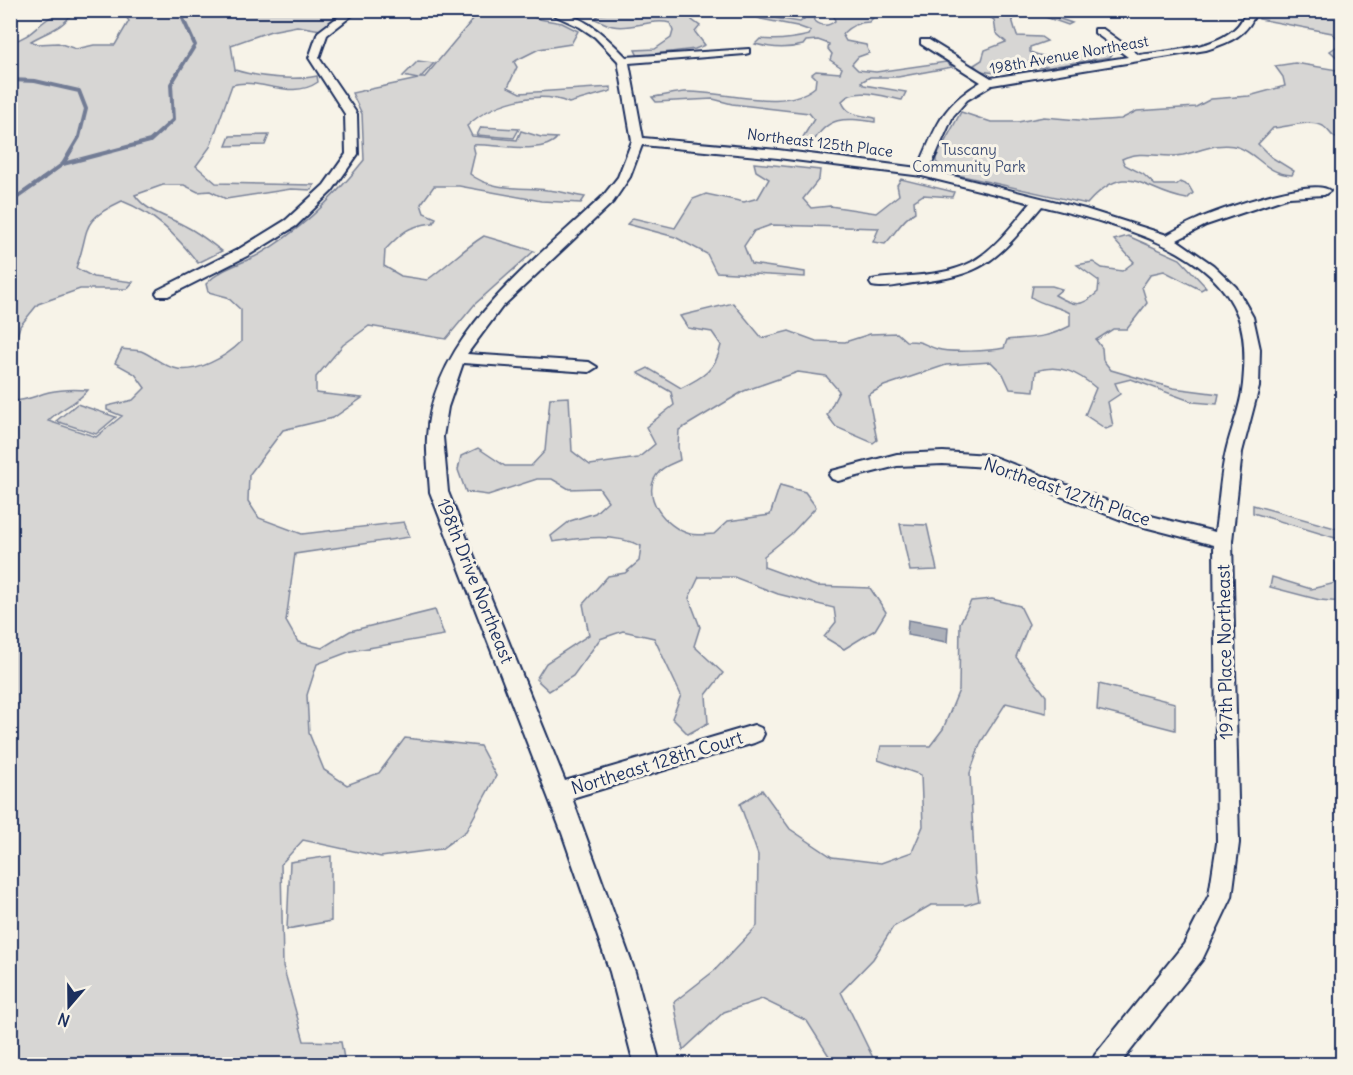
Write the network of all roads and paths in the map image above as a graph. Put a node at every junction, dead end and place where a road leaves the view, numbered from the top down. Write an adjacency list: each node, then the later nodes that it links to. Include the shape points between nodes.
1 (354, 10): 16 (street, via 322,34 314,58 351,114 352,154 328,188 291,223)
2 (548, 10): 8 (street, via 584,25)
3 (1251, 10): 7 (street, 198th Avenue Northeast, via 1245,26 1222,42)
4 (1099, 31): 7 (street)
5 (926, 42): 9 (street)
6 (745, 51): 8 (street)
7 (1137, 58): 9 (street, 198th Avenue Northeast)
8 (624, 60): 10 (street)
9 (989, 82): 11 (street, 198th Avenue Northeast, via 963,98 948,115)
10 (638, 141): 11 (street, Northeast 125th Place); 17 (street, 198th Drive Northeast, via 624,177 608,199 497,304)
11 (922, 172): 13 (street, Northeast 125th Place)
12 (1324, 191): 14 (street, via 1288,193 1201,222)
13 (1040, 201): 14 (street, Northeast 125th Place); 15 (street, via 994,253 977,265 962,271)
14 (1168, 240): 20 (street, 197th Place Northeast, via 1231,290 1246,317 1252,349 1251,387 1234,452)
15 (877, 283)
16 (163, 293)
17 (457, 358): 18 (street); 22 (street, 198th Drive Northeast, via 440,407 435,437 440,492)
18 (589, 367)
19 (838, 475): 20 (street, Northeast 127th Place, via 897,460 989,461 1135,518)
20 (1223, 541): 24 (street, 197th Place Northeast, via 1228,843 1220,897 1193,952)
21 (754, 734): 22 (street, Northeast 128th Court)
22 (560, 792): 23 (street, 198th Drive Northeast, via 615,949)
23 (647, 1065)
24 (1104, 1065)

